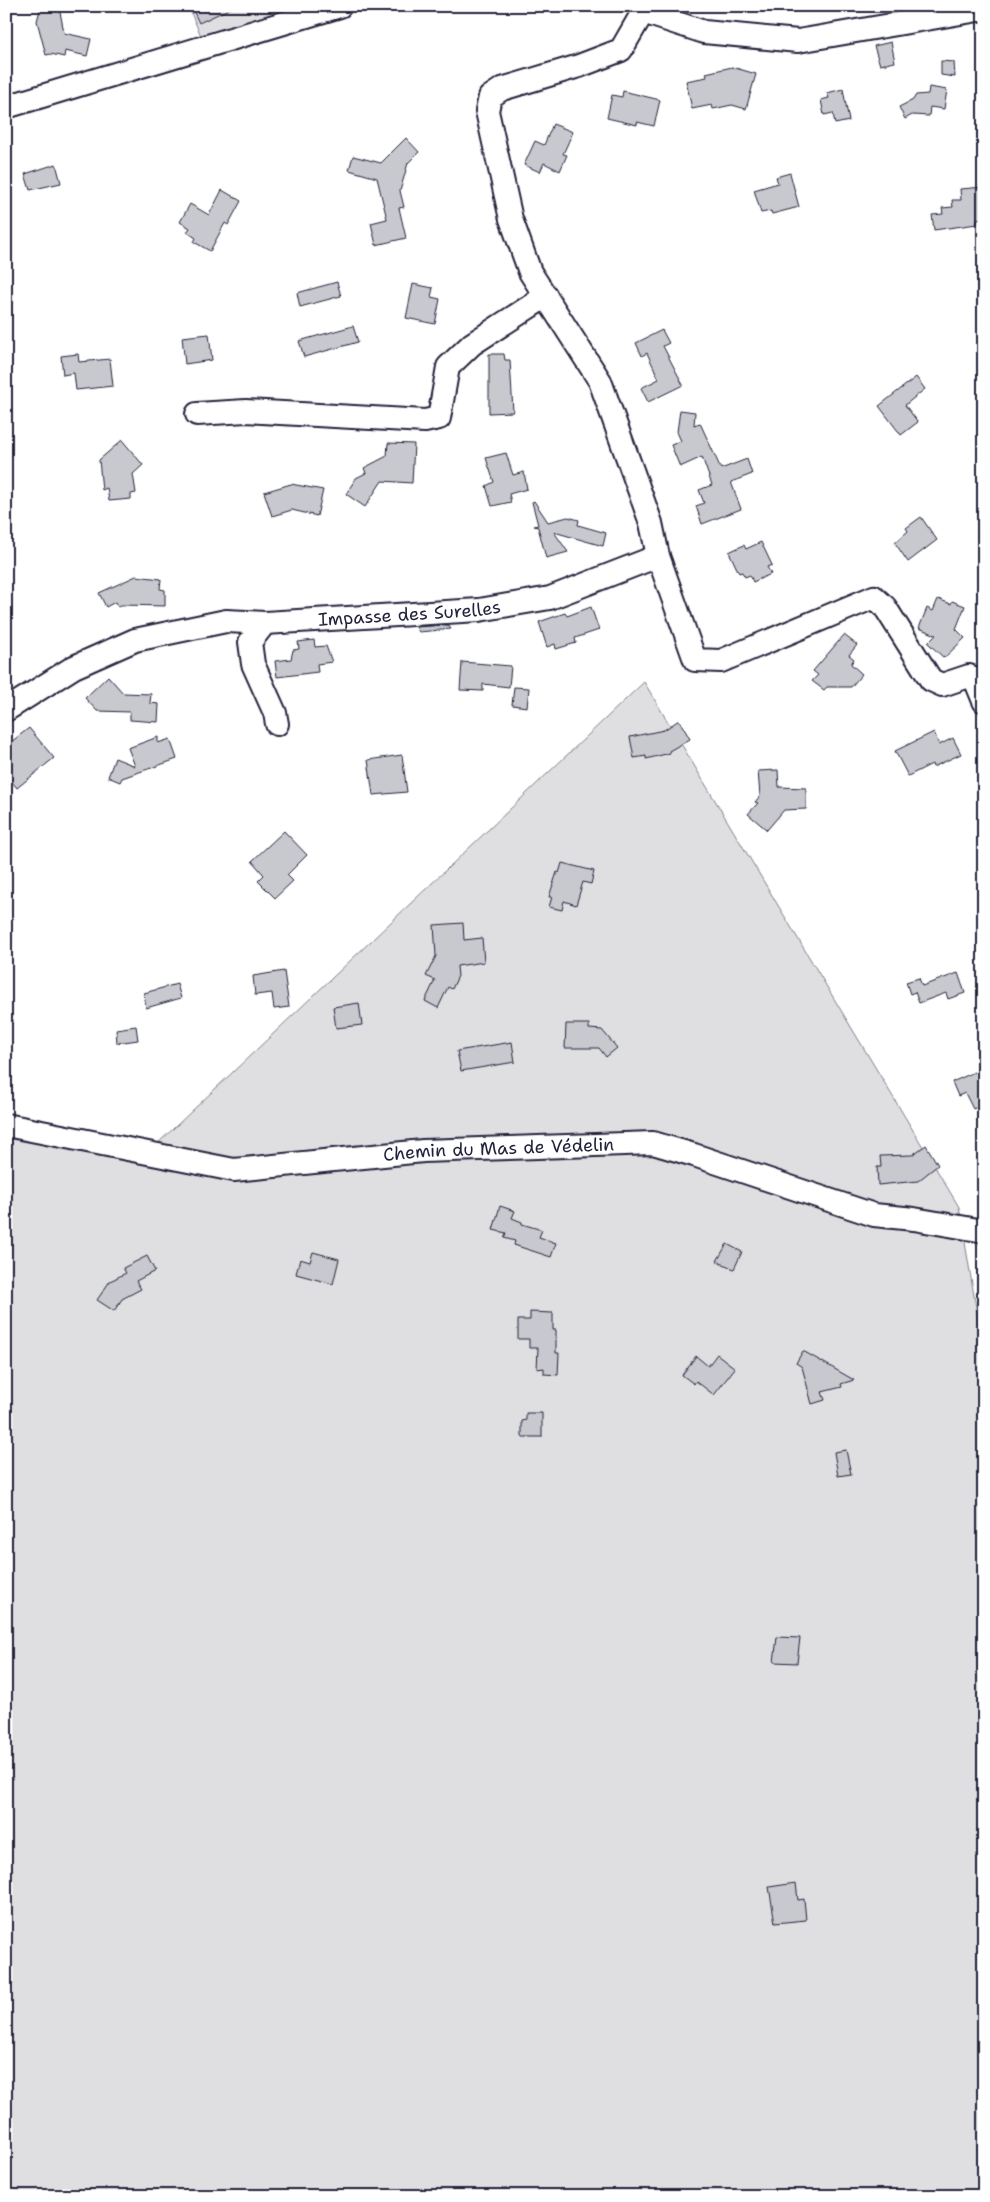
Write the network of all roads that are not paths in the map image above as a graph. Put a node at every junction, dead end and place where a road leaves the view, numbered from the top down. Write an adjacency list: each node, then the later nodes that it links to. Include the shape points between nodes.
1 (340, 6): 4 (street)
2 (642, 9): 3 (street, via 704,32 798,41); 5 (street, via 621,50 502,89 490,97 487,111 511,219 530,272)
3 (984, 9)
4 (6, 106)
5 (546, 296): 6 (street, via 472,344 448,367 439,418 425,421 246,410); 7 (street, via 600,380 650,523)
6 (197, 414)
7 (658, 556): 8 (street, Impasse des Surelles, via 550,598 478,610); 9 (street, via 695,660 721,661 874,597 885,607 931,680 942,685 969,676 975,680)
8 (265, 623): 10 (street, Impasse des Surelles, via 226,621 135,640 74,666); 11 (street, via 250,642 253,664 275,713)
9 (984, 701)
10 (6, 710)
11 (276, 724)
12 (6, 1125): 13 (street, Chemin du Mas de Védelin, via 234,1170 423,1151 653,1144 874,1215)
13 (984, 1231)

